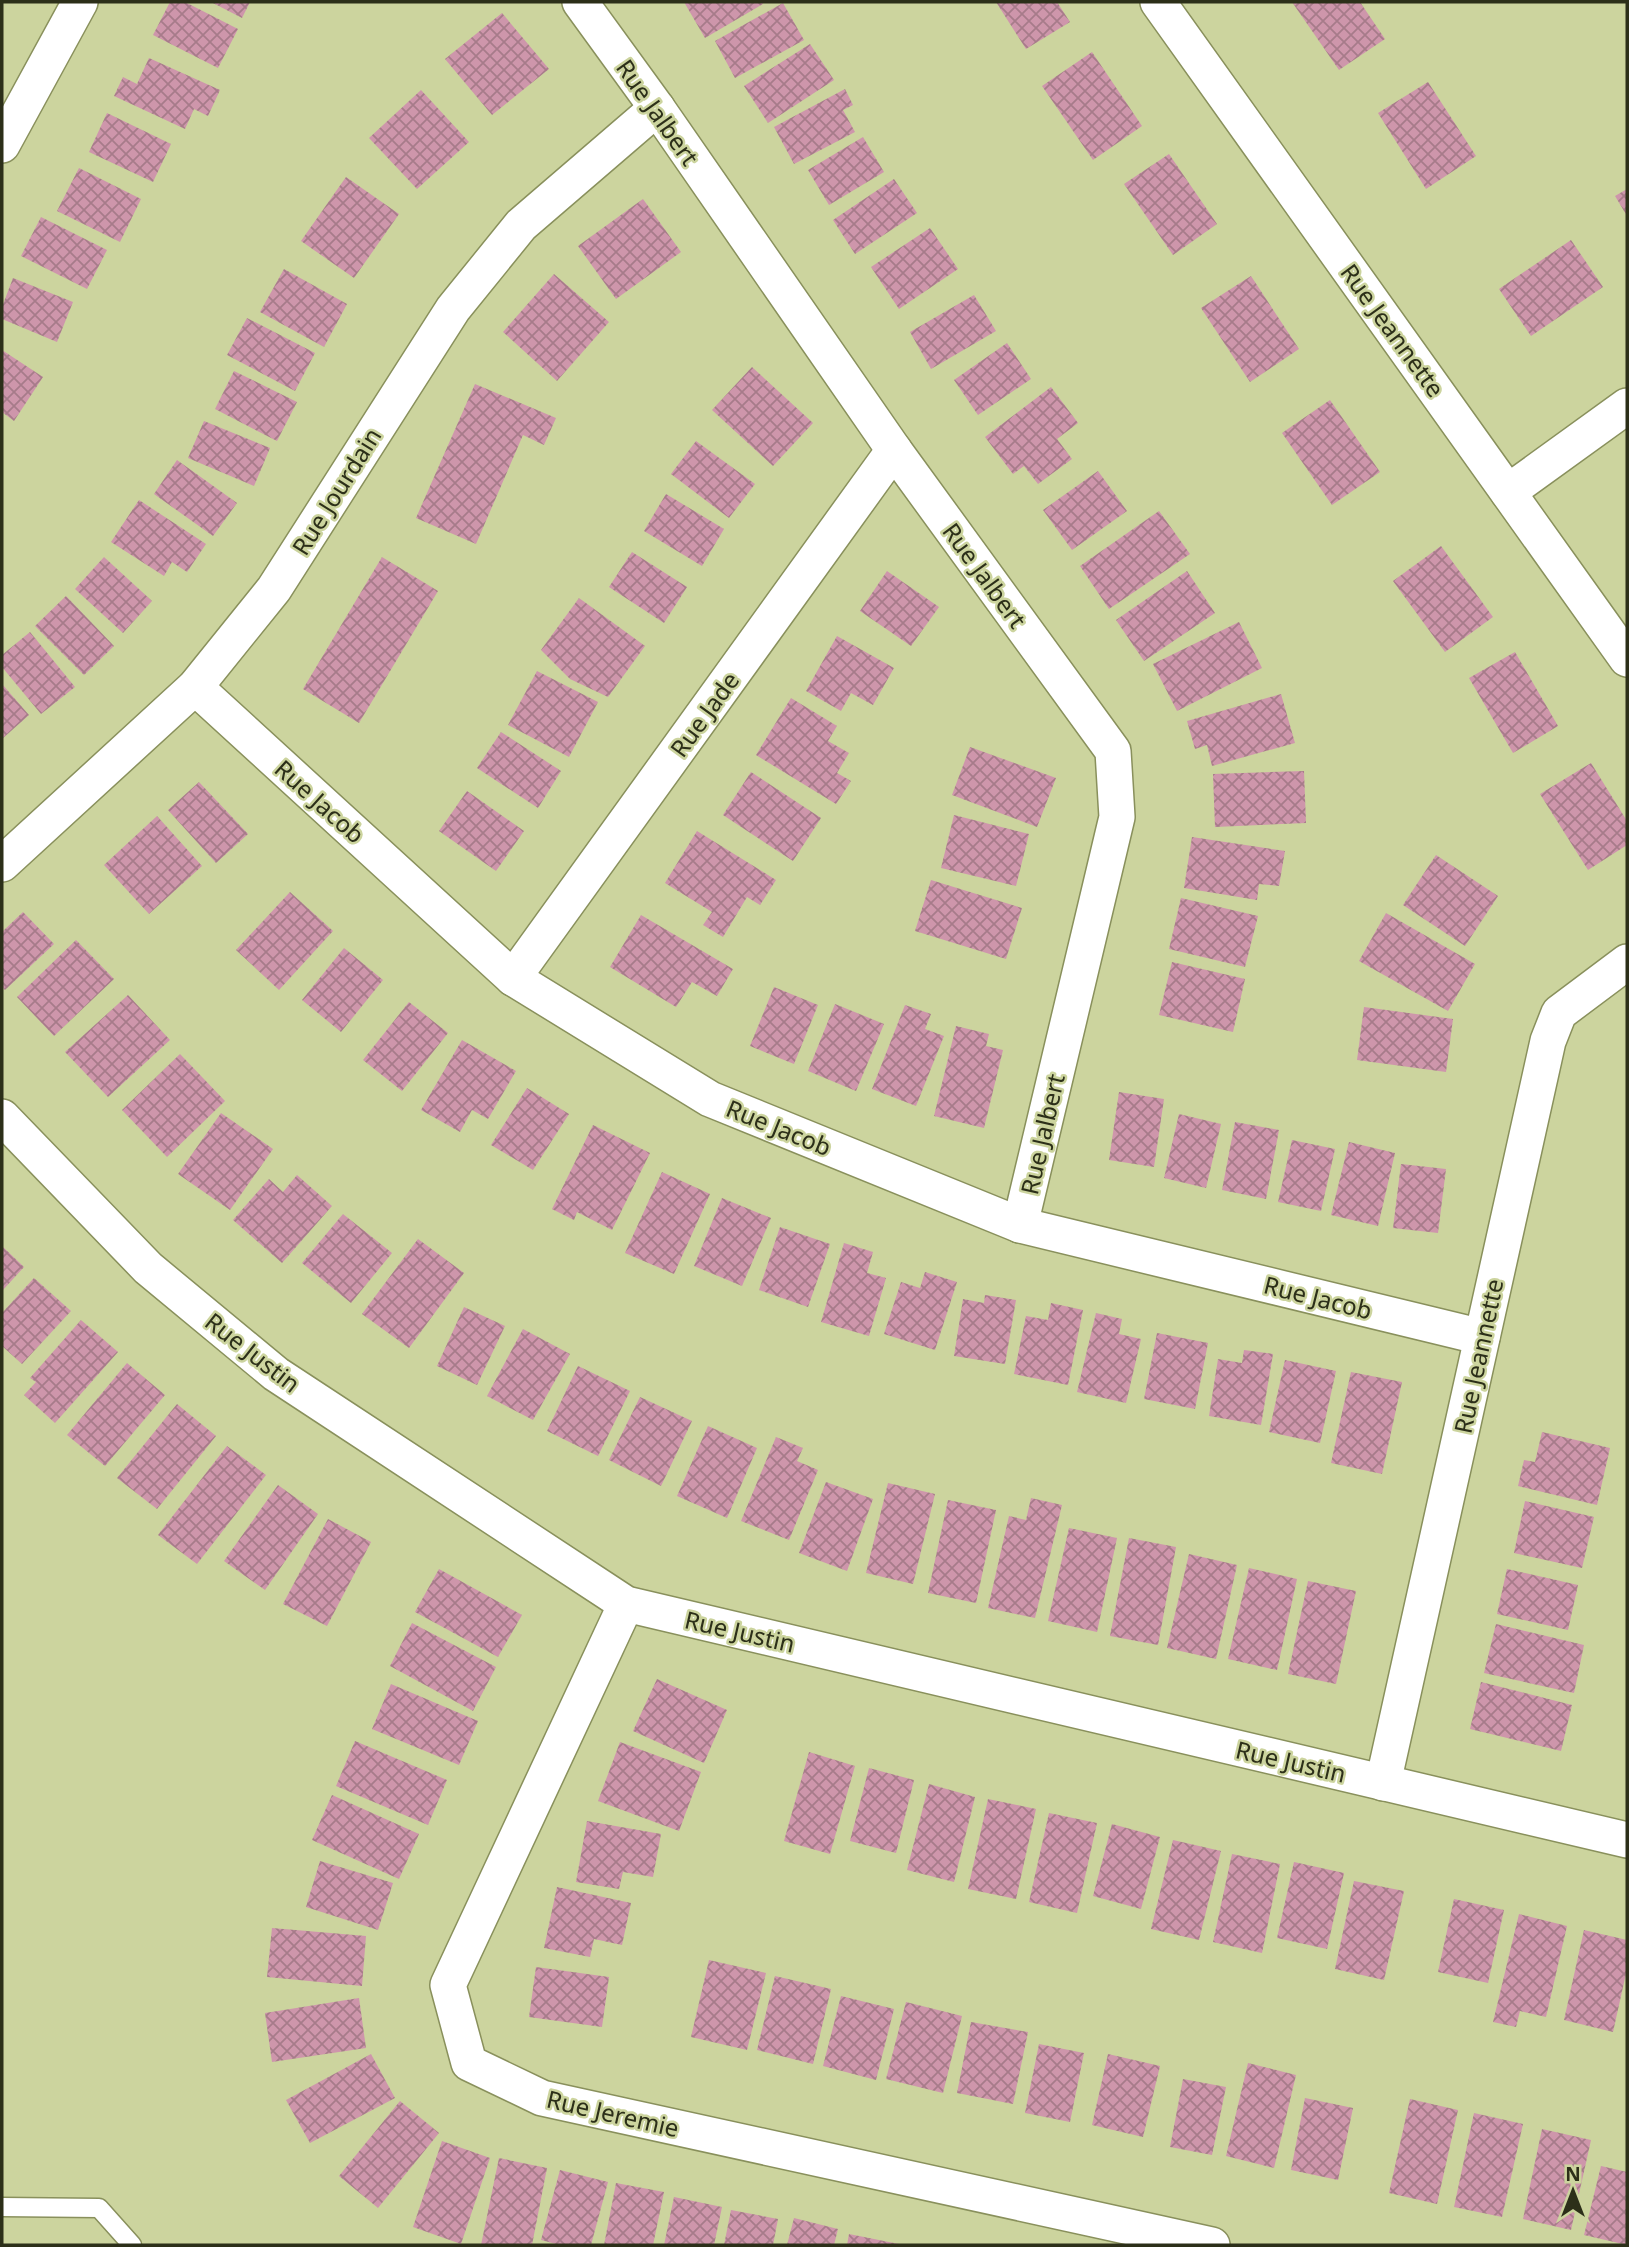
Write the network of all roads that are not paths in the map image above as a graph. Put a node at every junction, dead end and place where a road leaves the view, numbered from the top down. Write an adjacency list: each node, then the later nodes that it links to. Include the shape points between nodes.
1 (80, 2): 4 (street)
2 (579, 2): 5 (street, Rue Jalbert)
3 (1158, 2): 9 (street, Rue Jeannette)
4 (10, 107): 6 (street)
5 (657, 108): 8 (street, Rue Jalbert); 11 (street, Rue Jourdain, via 521,225 453,309 274,589)
6 (2, 145)
7 (1627, 406): 9 (street)
8 (894, 450): 14 (street, Rue Jade); 16 (street, Rue Jalbert, via 1113,751 1117,817)
9 (1508, 492): 10 (street, Rue Jeannette)
10 (1627, 659)
11 (195, 687): 12 (street, Rue Jourdain); 14 (street, Rue Jacob)
12 (2, 864)
13 (1627, 962): 17 (street, Rue Jeannette, via 1559,1013 1548,1041)
14 (513, 978): 16 (street, Rue Jacob, via 710,1100)
15 (2, 1117): 18 (street, Rue Justin, via 148,1268 276,1374)
16 (1020, 1224): 17 (street, Rue Jacob)
17 (1482, 1337): 19 (street, Rue Jeannette)
18 (626, 1604): 19 (street, Rue Justin); 23 (street, Rue Jeremie, via 448,1985 469,2063 542,2098)
19 (1383, 1783): 20 (street, Rue Justin)
20 (1627, 1840)
21 (2, 2207): 22 (lane, via 99,2208)
22 (132, 2245)
23 (1212, 2245)

